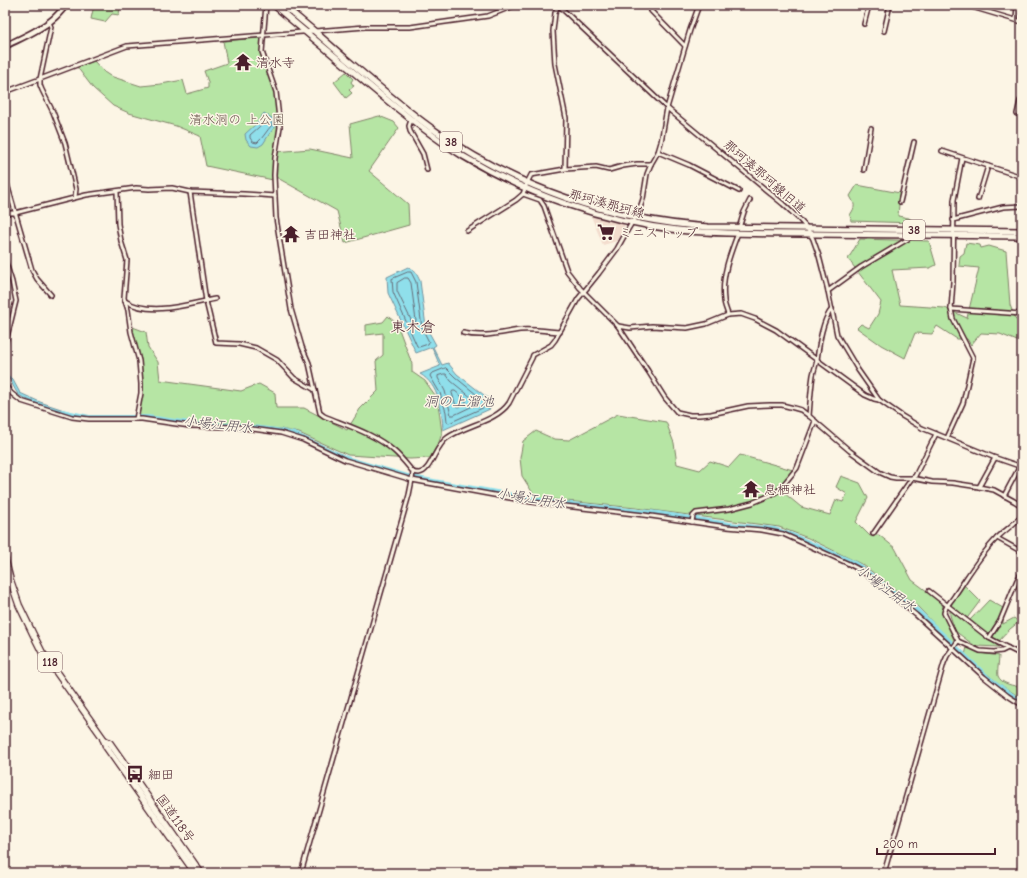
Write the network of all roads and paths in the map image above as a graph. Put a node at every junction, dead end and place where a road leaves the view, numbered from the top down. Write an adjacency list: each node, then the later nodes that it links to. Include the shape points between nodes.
1 (66, 5): 14 (street)
2 (266, 5): 20 (street)
3 (274, 5): 17 (main road, 那珂湊那珂線 / 38)
4 (283, 5): 18 (main road, 那珂湊那珂線 / 38)
5 (516, 5): 18 (street, via 488,16 410,26)
6 (558, 5): 26 (street, 那珂湊那珂線旧道); 36 (street, via 553,31 555,64 566,118)
7 (699, 5): 22 (street)
8 (870, 5): 16 (street)
9 (890, 5): 19 (street)
10 (965, 5): 13 (street)
11 (1017, 5): 13 (street)
12 (651, 12): 22 (street)
13 (1016, 19): 15 (street)
14 (49, 22): 21 (street); 23 (street, via 51,27)
15 (1022, 22)
16 (864, 24)
17 (304, 31): 18 (street); 20 (street); 28 (main road, 那珂湊那珂線 / 38)
18 (314, 31): 41 (main road, 那珂湊那珂線 / 38, via 431,129)
19 (884, 31)
20 (263, 35): 23 (street, via 127,46); 46 (street, via 262,52 276,92 280,119 274,175)
21 (5, 46)
22 (685, 46): 26 (street)
23 (40, 79): 24 (street); 47 (street, via 40,85 65,143 76,189)
24 (5, 92)
25 (1020, 101): 27 (street)
26 (667, 108): 32 (street); 57 (street, 那珂湊那珂線旧道, via 783,204)
27 (1017, 114)
28 (412, 120): 37 (street, via 410,131 423,154); 41 (main road, 那珂湊那珂線 / 38, via 464,156 509,180)
29 (871, 128): 38 (street)
30 (914, 142): 50 (street)
31 (942, 151): 33 (street)
32 (658, 152): 34 (street); 43 (street)
33 (962, 158): 35 (street); 55 (street)
34 (651, 164): 36 (street, via 622,166 609,170 596,167); 54 (street)
35 (988, 166): 40 (street); 48 (street)
36 (565, 169): 41 (street, via 531,175)
37 (427, 170)
38 (864, 170)
39 (5, 177): 53 (street)
40 (1022, 177)
41 (526, 185): 45 (street); 54 (main road, 那珂湊那珂線 / 38, via 586,205); 56 (main road, 那珂湊那珂線 / 38, via 578,208)
42 (117, 191): 44 (street, via 172,188); 47 (street); 70 (street, via 118,224 127,260)
43 (739, 191)
44 (190, 192): 46 (street); 71 (street)
45 (523, 194): 59 (street); 67 (street, via 540,200 544,206 567,271)
46 (275, 196): 82 (street, via 276,218 291,309)
47 (75, 197): 53 (street)
48 (978, 199)
49 (750, 200): 58 (street)
50 (900, 202)
51 (1022, 206): 55 (street, via 1003,207)
52 (5, 213): 53 (street)
53 (15, 213): 68 (street, via 32,270)
54 (637, 217): 56 (street); 58 (main road, 那珂湊那珂線 / 38, via 679,225)
55 (953, 220): 61 (street)
56 (633, 222): 58 (main road, 那珂湊那珂線 / 38, via 679,230); 67 (street, via 612,255)
57 (807, 228): 58 (main road, 那珂湊那珂線 / 38); 61 (main road, 那珂湊那珂線 / 38); 62 (street, 那珂湊那珂線旧道)
58 (738, 230): 62 (main road, 那珂湊那珂線 / 38); 75 (street, via 724,280 724,301)
59 (467, 231)
60 (1022, 231): 61 (main road, 那珂湊那珂線 / 38)
61 (953, 233): 63 (main road, 那珂湊那珂線 / 38); 64 (main road, 那珂湊那珂線 / 38); 73 (street)
62 (810, 234): 63 (main road, 那珂湊那珂線 / 38); 66 (street, 那珂湊那珂線旧道)
63 (910, 235): 66 (street, via 908,239 861,267)
64 (1022, 236)
65 (5, 260): 79 (street, via 16,301)
66 (828, 291): 72 (street, 那珂湊那珂線旧道)
67 (583, 292): 76 (street); 77 (street)
68 (51, 294)
69 (215, 299): 71 (street)
70 (125, 301): 71 (street, via 141,308 173,308); 85 (street, via 141,384)
71 (206, 301): 82 (street, via 216,343 256,348 277,360 294,378)
72 (832, 309): 80 (street, via 825,322); 83 (street, 那珂湊那珂線旧道, via 837,335)
73 (950, 309): 74 (street); 88 (street, via 973,358 963,404)
74 (1022, 314)
75 (728, 315): 76 (street, via 687,328); 80 (street, via 741,314 763,323)
76 (618, 326): 84 (street, via 664,398 677,412 699,415 748,406 782,405 801,410)
77 (560, 332): 78 (street, via 522,330 492,335); 91 (street, via 553,343 533,355 505,409 446,438 429,466)
78 (462, 333)
79 (5, 345)
80 (817, 360): 83 (street, via 865,395); 84 (street)
81 (5, 385): 85 (street, via 22,401 72,417)
82 (315, 390): 91 (street, via 320,413 374,437 396,452)
83 (879, 400): 87 (street, 那珂湊那珂線旧道, via 910,422)
84 (809, 416): 86 (street)
85 (136, 417): 91 (street, via 190,426 238,427 281,433 303,440 345,460)
86 (815, 421): 92 (street, via 879,472 890,477); 97 (street, via 797,468 779,490 752,503 696,513)
87 (936, 434): 88 (street, 那珂湊那珂線旧道); 92 (street)
88 (946, 438): 89 (street, 那珂湊那珂線旧道)
89 (995, 458): 90 (street, 那珂湊那珂線旧道); 93 (street)
90 (1021, 467): 94 (street)
91 (413, 477): 97 (street, via 532,502); 114 (street)
92 (912, 478): 93 (street); 98 (street)
93 (979, 487): 94 (street, via 994,490)
94 (1004, 496): 95 (street)
95 (1022, 506)
96 (1022, 515): 99 (street)
97 (693, 519): 107 (street, via 727,527 783,534 847,563)
98 (873, 534)
99 (997, 538): 100 (street); 105 (street)
100 (1022, 552)
101 (5, 560): 103 (highway, 国道118号 / 118)
102 (1022, 572): 106 (street, via 1000,621)
103 (7, 580): 111 (highway, 国道118号 / 118, via 42,652)
104 (929, 591): 105 (street)
105 (948, 605): 106 (street); 107 (street, via 944,613)
106 (989, 638): 108 (street)
107 (955, 645): 108 (street, via 994,652); 110 (street, via 984,677); 115 (street, via 944,663)
108 (1008, 648): 109 (street)
109 (1022, 654)
110 (1022, 705)
111 (103, 738): 112 (highway, 国道118号 / 118, via 106,747); 113 (highway, 国道118号 / 118, via 110,743)
112 (195, 873)
113 (201, 873)
114 (301, 873)
115 (884, 873)

